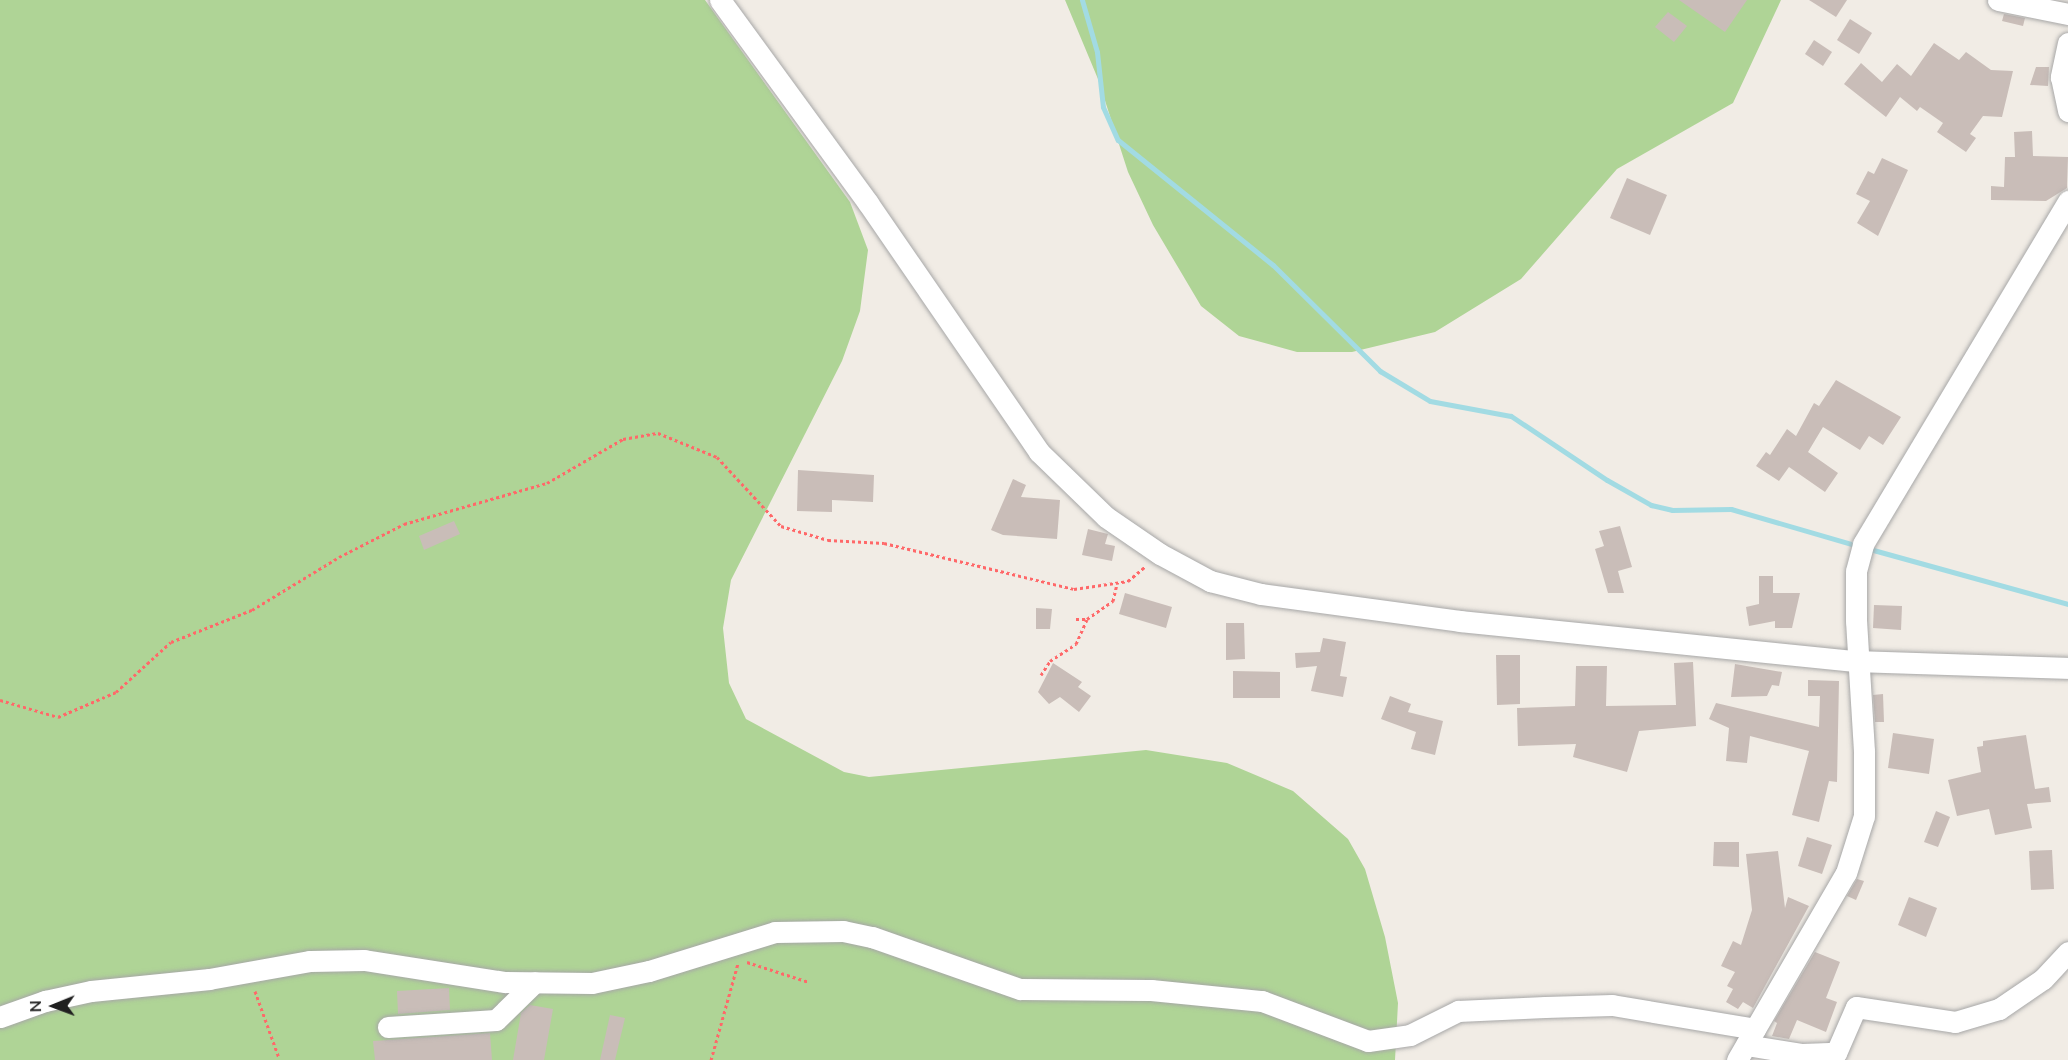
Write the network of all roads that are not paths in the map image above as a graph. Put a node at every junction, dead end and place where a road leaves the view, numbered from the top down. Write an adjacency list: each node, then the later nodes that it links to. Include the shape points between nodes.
1 (720, 0): 7 (street, via 868,203 1039,452 1106,517 1160,554 1210,581 1261,594 1460,621)
2 (1998, 0): 3 (street)
3 (2068, 14)
4 (2068, 43): 5 (street, via 2061,77)
5 (2068, 111)
6 (2068, 201): 7 (street, via 1863,544 1856,571)
7 (1857, 661): 8 (street); 13 (street, via 1864,816 1846,873)
8 (2068, 668)
9 (2068, 952): 13 (street, via 2043,979 1999,1009 1955,1022 1856,1007 1836,1053 1803,1054)
10 (535, 982): 11 (street, via 505,982 364,960 310,960 248,972 91,991 45,1001); 12 (street, via 496,1020); 13 (street, via 592,983 736,953 775,932 843,931 1020,989 1151,990 1262,1001 1368,1041 1410,1035 1458,1011 1612,1005)
11 (0, 1017)
12 (388, 1027)
13 (1746, 1045)

